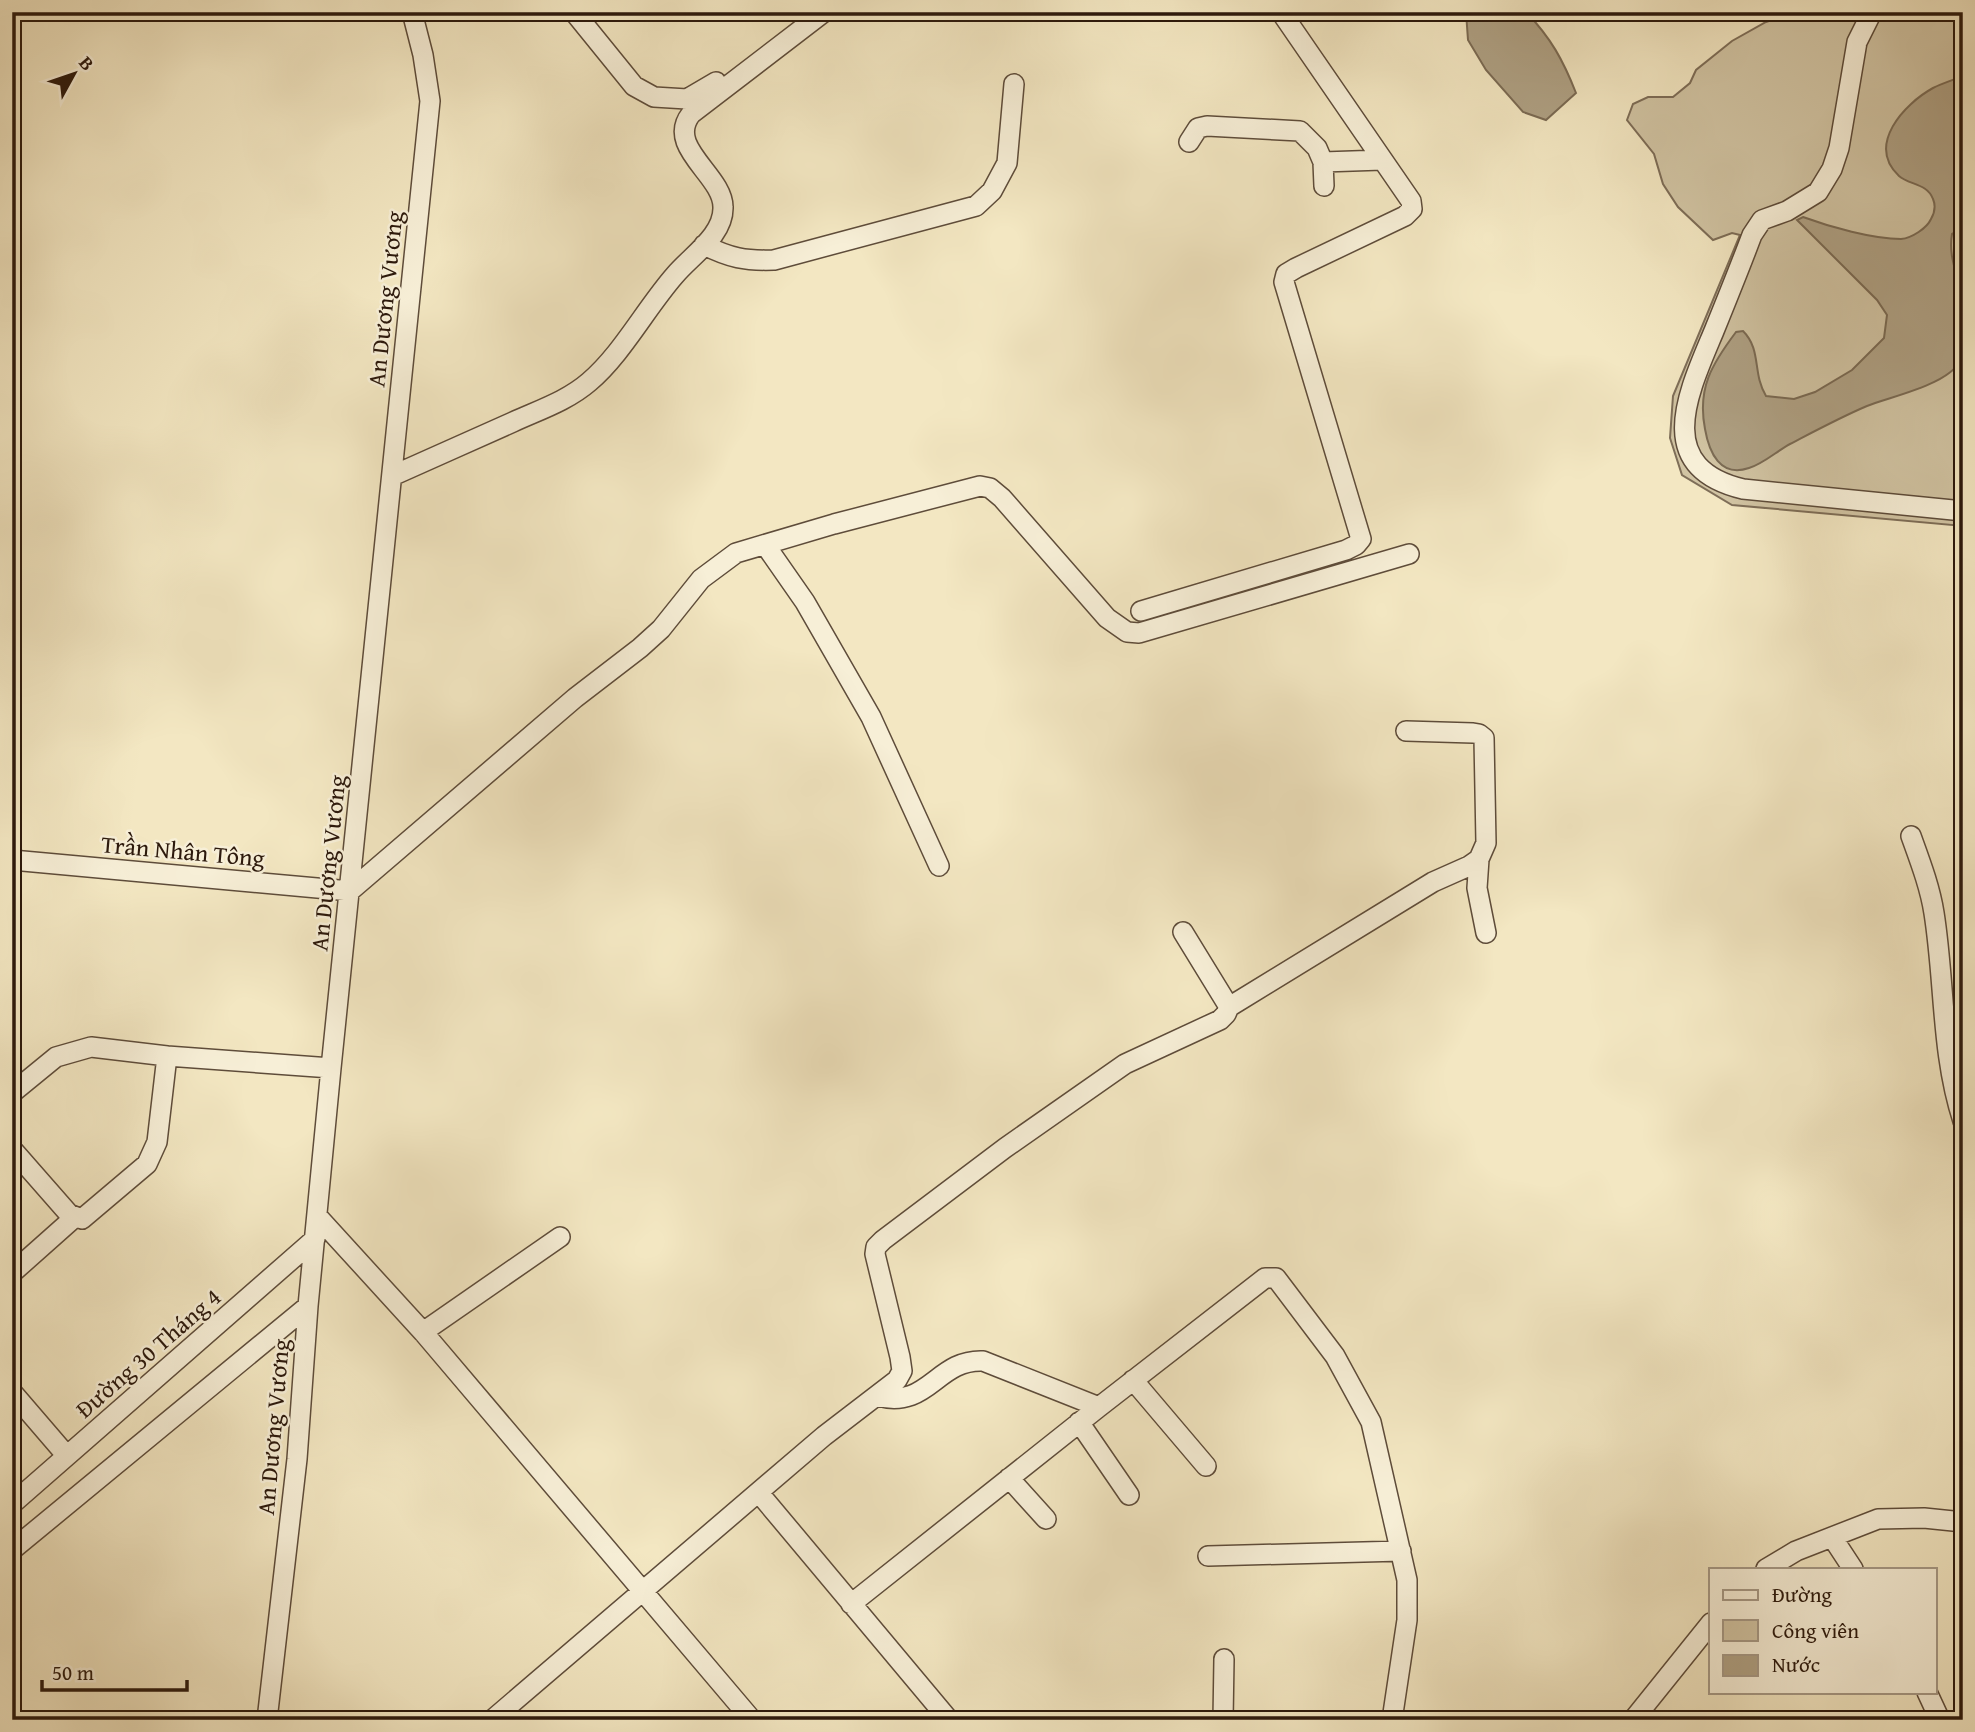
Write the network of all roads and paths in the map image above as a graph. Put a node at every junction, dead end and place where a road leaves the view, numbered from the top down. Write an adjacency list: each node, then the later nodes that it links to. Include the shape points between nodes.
1 (412, 12): 13 (street, An Dương Vương, via 429,102)
2 (574, 12): 3 (street, via 635,86 654,97 687,99)
3 (807, 12)
4 (824, 12): 12 (street, via 684,122 683,135 724,205 721,223)
5 (1281, 12): 9 (street)
6 (1872, 12): 14 (street, via 1857,42 1832,169 1818,192 1762,220 1752,235 1685,405 1686,443 1700,468 1726,485)
7 (1014, 84): 12 (street, via 1007,163 992,191 976,206 774,260 728,257)
8 (1189, 142): 10 (street, via 1198,128 1207,126 1300,131 1317,148)
9 (1382, 160): 10 (street); 17 (street, via 1412,209 1296,268 1286,274 1284,282 1361,539 1346,550)
10 (1323, 162): 11 (street)
11 (1324, 186)
12 (704, 245): 13 (street, via 666,286 604,368 572,396)
13 (392, 476): 23 (street, An Dương Vương)
14 (1963, 511)
15 (766, 546): 16 (street, via 980,486 990,488 1107,618 1127,632 1139,633); 22 (street, via 824,632 871,717); 23 (street, via 736,554 701,579 654,635)
16 (1409, 554)
17 (1141, 611)
18 (1406, 731): 20 (street, via 1473,733 1484,738 1486,843)
19 (1911, 836): 30 (street, via 1934,913 1952,1084)
20 (1479, 859): 25 (street, via 1478,888); 26 (street, via 1433,882)
21 (12, 860): 23 (street, Trần Nhân Tông)
22 (939, 866)
23 (350, 891): 28 (street, An Dương Vương)
24 (1183, 932): 26 (street)
25 (1486, 933)
26 (1228, 1007): 41 (street, via 1220,1020 1125,1064 876,1247 902,1371)
27 (167, 1056): 28 (street); 29 (street, via 91,1047 56,1057); 32 (street, via 157,1142 147,1164 82,1219)
28 (331, 1068): 33 (street, An Dương Vương)
29 (12, 1093)
30 (1962, 1114)
31 (12, 1149): 32 (street)
32 (75, 1217): 36 (street)
33 (318, 1217): 35 (street, An Dương Vương); 38 (street)
34 (560, 1237): 38 (street)
35 (315, 1239): 37 (street, An Dương Vương); 44 (street, Đường 30 Tháng 4)
36 (12, 1273)
37 (309, 1306): 53 (street); 63 (street, An Dương Vương, via 297,1459)
38 (423, 1332): 58 (street)
39 (1133, 1381): 42 (street); 45 (street); 54 (street, via 1265,1278 1276,1278 1335,1356 1371,1422)
40 (12, 1392): 44 (street)
41 (877, 1396): 42 (street, via 903,1399 959,1363 971,1361); 47 (street)
42 (1099, 1407): 43 (street)
43 (1079, 1422): 46 (street); 48 (street)
44 (67, 1456): 49 (street, Đường 30 Tháng 4)
45 (1206, 1466)
46 (1009, 1478): 50 (street); 59 (street)
47 (759, 1493): 58 (street); 59 (street)
48 (1129, 1496)
49 (12, 1504)
50 (1046, 1520)
51 (1963, 1522): 52 (street, via 1878,1519)
52 (1832, 1537): 56 (street); 57 (street)
53 (12, 1550)
54 (1401, 1551): 55 (street); 68 (street, via 1407,1619)
55 (1208, 1556)
56 (1768, 1568)
57 (1852, 1568)
58 (643, 1589): 64 (street); 65 (street)
59 (851, 1604): 66 (street)
60 (1709, 1625): 69 (street)
61 (1224, 1659): 67 (street)
62 (1928, 1694): 70 (street)
63 (267, 1720)
64 (492, 1720)
65 (752, 1720)
66 (949, 1720)
67 (1223, 1720)
68 (1392, 1720)
69 (1633, 1720)
70 (1940, 1720)

